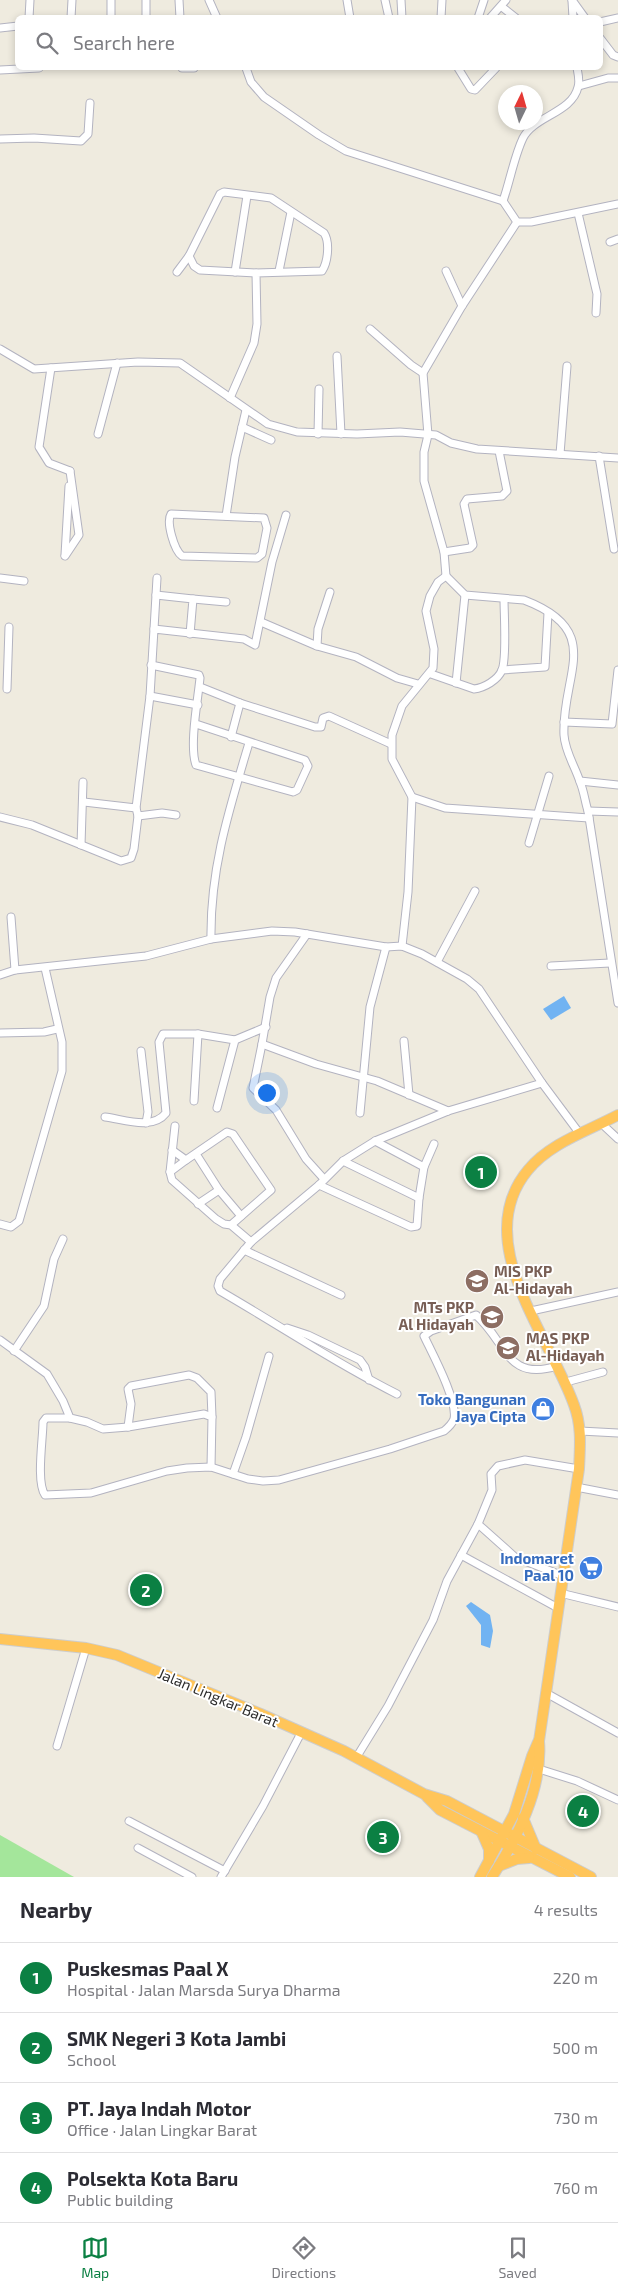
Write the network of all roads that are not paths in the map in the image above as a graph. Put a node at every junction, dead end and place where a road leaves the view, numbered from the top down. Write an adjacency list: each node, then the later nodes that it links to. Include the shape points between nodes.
1 (30, 0): 14 (street)
2 (72, 0): 15 (street)
3 (111, 0): 16 (street)
4 (146, 0): 17 (street)
5 (180, 0): 18 (street)
6 (209, 0): 19 (street)
7 (347, 0): 20 (street)
8 (385, 0): 21 (street)
9 (401, 0): 22 (street)
10 (442, 0): 23 (street)
11 (484, 0): 24 (street)
12 (572, 0): 27 (street); 28 (street)
13 (502, 3): 25 (street); 26 (street)
14 (29, 15)
15 (71, 15)
16 (111, 15)
17 (146, 15)
18 (180, 15)
19 (216, 15)
20 (350, 15)
21 (388, 15)
22 (402, 15)
23 (441, 15)
24 (479, 15)
25 (492, 15)
26 (513, 15)
27 (573, 15)
28 (583, 15)
29 (618, 18): 30 (street)
30 (603, 21)
31 (15, 26): 32 (street)
32 (0, 28)
33 (603, 42): 34 (street)
34 (618, 57)
35 (15, 69): 36 (street)
36 (0, 70)
37 (247, 70): 46 (street, via 251,82 264,97 346,151)
38 (459, 70): 39 (street, via 475,90)
39 (494, 70)
40 (577, 70): 42 (street)
41 (618, 78): 42 (street)
42 (579, 86): 46 (street, via 566,104 536,123 523,137)
43 (90, 103): 44 (street, via 88,134 81,141)
44 (0, 139)
45 (247, 196): 48 (street, via 271,198); 53 (street, via 220,194); 57 (street)
46 (504, 201): 50 (street)
47 (618, 204): 49 (street)
48 (291, 212): 54 (street); 54 (street, via 326,235 325,266 318,273)
49 (578, 213): 50 (street); 60 (street, via 597,294)
50 (517, 222): 59 (street)
51 (618, 239): 52 (street)
52 (610, 242)
53 (189, 256): 56 (street); 57 (street, via 200,270)
54 (279, 271): 58 (street)
55 (446, 271): 59 (street)
56 (178, 272)
57 (235, 272): 58 (street)
58 (256, 273): 69 (street, via 258,324 254,343)
59 (462, 306): 67 (street)
60 (596, 313)
61 (370, 329): 67 (street)
62 (0, 349): 66 (street, via 34,369)
63 (337, 356): 74 (street)
64 (117, 364): 66 (street); 69 (street, via 180,363); 72 (street)
65 (567, 366): 78 (street)
66 (51, 368): 81 (street, via 39,447 49,462)
67 (423, 373): 75 (street)
68 (319, 389): 73 (street)
69 (230, 398): 70 (street)
70 (246, 410): 71 (street); 73 (street, via 268,424)
71 (242, 427): 76 (street); 83 (street)
72 (98, 434)
73 (318, 434): 74 (street)
74 (341, 434): 75 (street, via 400,432)
75 (428, 435): 77 (street, via 477,449); 85 (street, via 424,452 424,481)
76 (271, 440)
77 (499, 450): 78 (street); 85 (street, via 507,491 499,497 467,499 464,504 473,545)
78 (560, 454): 79 (street)
79 (599, 456): 80 (street); 84 (street)
80 (618, 458)
81 (70, 471): 81 (street, via 69,480 65,556 79,535)
82 (286, 515): 87 (street)
83 (226, 516): 86 (street, via 264,518 267,528); 86 (street, via 171,514 168,521 179,554)
84 (614, 549)
85 (444, 552): 88 (street)
86 (260, 557): 87 (street)
87 (272, 562): 99 (street)
88 (446, 576): 93 (street); 107 (street, via 430,596 426,611 434,649 434,668)
89 (0, 578): 91 (street)
90 (157, 578): 94 (street)
91 (24, 581)
92 (330, 592): 103 (street, via 318,629)
93 (464, 595): 96 (street); 108 (street)
94 (156, 596): 95 (street); 101 (street)
95 (194, 599): 97 (street); 102 (street)
96 (504, 599): 98 (street, via 524,600); 105 (street)
97 (226, 602)
98 (548, 613): 105 (street, via 545,667); 115 (street, via 564,626 575,657)
99 (261, 622): 102 (street, via 255,645 244,639); 103 (street)
100 (10, 627): 111 (street)
101 (154, 629): 102 (street); 104 (street)
102 (190, 634)
103 (317, 646): 109 (street, via 356,657 397,678)
104 (151, 665): 110 (street, via 197,674); 112 (street)
105 (502, 670): 108 (street, via 492,682 481,688)
106 (618, 670): 117 (street)
107 (430, 674): 108 (street); 109 (street)
108 (456, 683)
109 (418, 684): 120 (street, via 394,723)
110 (200, 687): 113 (street); 114 (street)
111 (7, 689)
112 (150, 696): 114 (street); 128 (street)
113 (240, 703): 118 (street); 120 (street, via 318,728 323,718 329,716)
114 (198, 705): 116 (street)
115 (564, 722): 117 (street); 124 (street, via 566,750)
116 (196, 724): 118 (street); 122 (street, via 196,765)
117 (615, 724)
118 (231, 737): 119 (street)
119 (249, 743): 122 (street); 122 (street, via 305,760 308,766 293,792)
120 (391, 744): 126 (street, via 394,766)
121 (550, 776): 130 (street)
122 (239, 777): 139 (street, via 227,812 210,902)
123 (83, 782): 127 (street)
124 (580, 782): 125 (street); 132 (street)
125 (618, 785)
126 (412, 797): 130 (street, via 445,808); 140 (street)
127 (84, 802): 128 (street); 135 (street)
128 (137, 812): 131 (street); 135 (street, via 134,849 127,861)
129 (618, 812): 132 (street)
130 (540, 814): 132 (street); 134 (street)
131 (176, 815)
132 (588, 815): 143 (street)
133 (0, 817): 135 (street, via 32,825)
134 (529, 843)
135 (81, 845)
136 (475, 891): 142 (street)
137 (10, 917): 146 (street)
138 (307, 934): 139 (street, via 272,931); 141 (street); 149 (street, via 276,978)
139 (211, 939): 145 (street, via 146,956)
140 (402, 946): 141 (street); 142 (street)
141 (386, 947): 157 (street, via 370,1007)
142 (437, 962): 158 (street, via 479,989)
143 (610, 963): 144 (street); 148 (street)
144 (550, 966)
145 (45, 968): 146 (street); 150 (street)
146 (15, 970): 147 (street)
147 (0, 974)
148 (618, 1003)
149 (266, 1027): 153 (street); 155 (street)
150 (57, 1029): 151 (street); 185 (street, via 62,1042 62,1071 32,1180 19,1221 11,1227)
151 (0, 1033)
152 (198, 1034): 153 (street); 160 (street); 166 (street, via 161,1036 166,1113 160,1119)
153 (235, 1040): 161 (street)
154 (404, 1041): 159 (street)
155 (262, 1044): 157 (street); 179 (street, via 253,1088 276,1110 306,1159)
156 (141, 1051): 166 (street, via 148,1112)
157 (365, 1078): 159 (street); 163 (street)
158 (542, 1084): 162 (street); 169 (street)
159 (409, 1095): 162 (street)
160 (194, 1101)
161 (217, 1108)
162 (448, 1111): 171 (street)
163 (360, 1113)
164 (618, 1115): 167 (highway)
165 (105, 1117): 166 (street)
166 (146, 1123)
167 (602, 1124): 169 (highway); 170 (street)
168 (175, 1126): 173 (street)
169 (580, 1134): 192 (highway, via 543,1156 528,1170 512,1201 508,1253)
170 (618, 1139)
171 (375, 1141): 176 (street); 177 (street)
172 (434, 1144): 177 (street)
173 (172, 1150): 175 (street); 178 (street)
174 (196, 1154): 175 (street); 181 (street); 184 (street, via 227,1132 233,1134 270,1188 270,1192)
175 (186, 1160): 178 (street)
176 (343, 1162): 179 (street); 182 (street)
177 (424, 1167): 182 (street)
178 (170, 1172): 183 (street, via 172,1182)
179 (324, 1179): 180 (street)
180 (319, 1185): 182 (street, via 412,1227 418,1226 419,1222); 188 (street)
181 (218, 1190): 183 (street); 184 (street)
182 (419, 1198)
183 (198, 1204): 186 (street, via 221,1222)
184 (241, 1216): 186 (street)
185 (0, 1224)
186 (231, 1225): 188 (street)
187 (63, 1239): 195 (street, via 54,1259 44,1306)
188 (251, 1242): 189 (street)
189 (244, 1250): 191 (street); 193 (street, via 220,1279 220,1291)
190 (618, 1292): 192 (street)
191 (341, 1296)
192 (531, 1311): 197 (highway)
193 (280, 1326): 199 (street); 199 (street, via 308,1335 360,1360)
194 (0, 1340): 195 (street)
195 (14, 1351): 203 (street, via 47,1374 64,1401)
196 (269, 1356): 209 (street)
197 (557, 1366): 200 (highway); 209 (street, via 540,1372 510,1360 487,1325 476,1315 424,1336 452,1404 453,1421 444,1431 390,1450 279,1480 263,1481)
198 (603, 1372): 200 (street)
199 (369, 1380): 201 (street)
200 (566, 1382): 205 (highway)
201 (397, 1394)
202 (212, 1417): 204 (street, via 204,1414); 204 (street, via 211,1392 197,1378 189,1375 131,1386 128,1389 131,1404); 207 (street)
203 (70, 1418): 204 (street, via 103,1429); 207 (street, via 51,1417 43,1422 41,1468 45,1495 91,1492 168,1471)
204 (128, 1428)
205 (580, 1431): 206 (street); 208 (highway)
206 (618, 1433)
207 (211, 1467): 209 (street)
208 (579, 1468): 210 (highway); 212 (street, via 525,1460 498,1466 491,1474 492,1490)
209 (232, 1474)
210 (576, 1487): 211 (street); 214 (highway)
211 (618, 1495)
212 (478, 1524): 213 (street); 214 (street, via 515,1557)
213 (461, 1555): 217 (street); 225 (street, via 388,1706)
214 (563, 1576): 215 (highway)
215 (560, 1593): 216 (street); 217 (highway)
216 (618, 1607)
217 (558, 1608): 220 (highway)
218 (0, 1639): 219 (highway, Jalan Lingkar Barat)
219 (86, 1648): 221 (highway, Jalan Lingkar Barat, via 117,1655); 224 (street)
220 (546, 1693): 222 (street); 223 (highway)
221 (301, 1733): 225 (highway, Jalan Lingkar Barat); 237 (street)
222 (618, 1733)
223 (539, 1741): 226 (highway); 229 (highway, via 532,1756)
224 (57, 1746)
225 (356, 1758): 227 (highway, Jalan Lingkar Barat)
226 (539, 1769): 228 (street); 229 (highway)
227 (424, 1794): 231 (highway, Jalan Lingkar Barat, via 447,1801); 232 (highway, Jalan Lingkar Barat, via 440,1810)
228 (618, 1800)
229 (519, 1816): 231 (highway); 233 (highway); 235 (highway)
230 (129, 1821): 237 (street)
231 (485, 1822): 233 (highway, Jalan Lingkar Barat)
232 (482, 1833): 233 (highway, Jalan Lingkar Barat); 236 (highway)
233 (508, 1840): 235 (highway); 236 (highway)
234 (138, 1848): 238 (street)
235 (535, 1854): 236 (highway); 241 (highway); 242 (highway)
236 (494, 1864): 239 (highway); 240 (highway)
237 (223, 1874)
238 (192, 1877)
239 (480, 1877)
240 (492, 1877)
241 (570, 1877)
242 (591, 1877)

